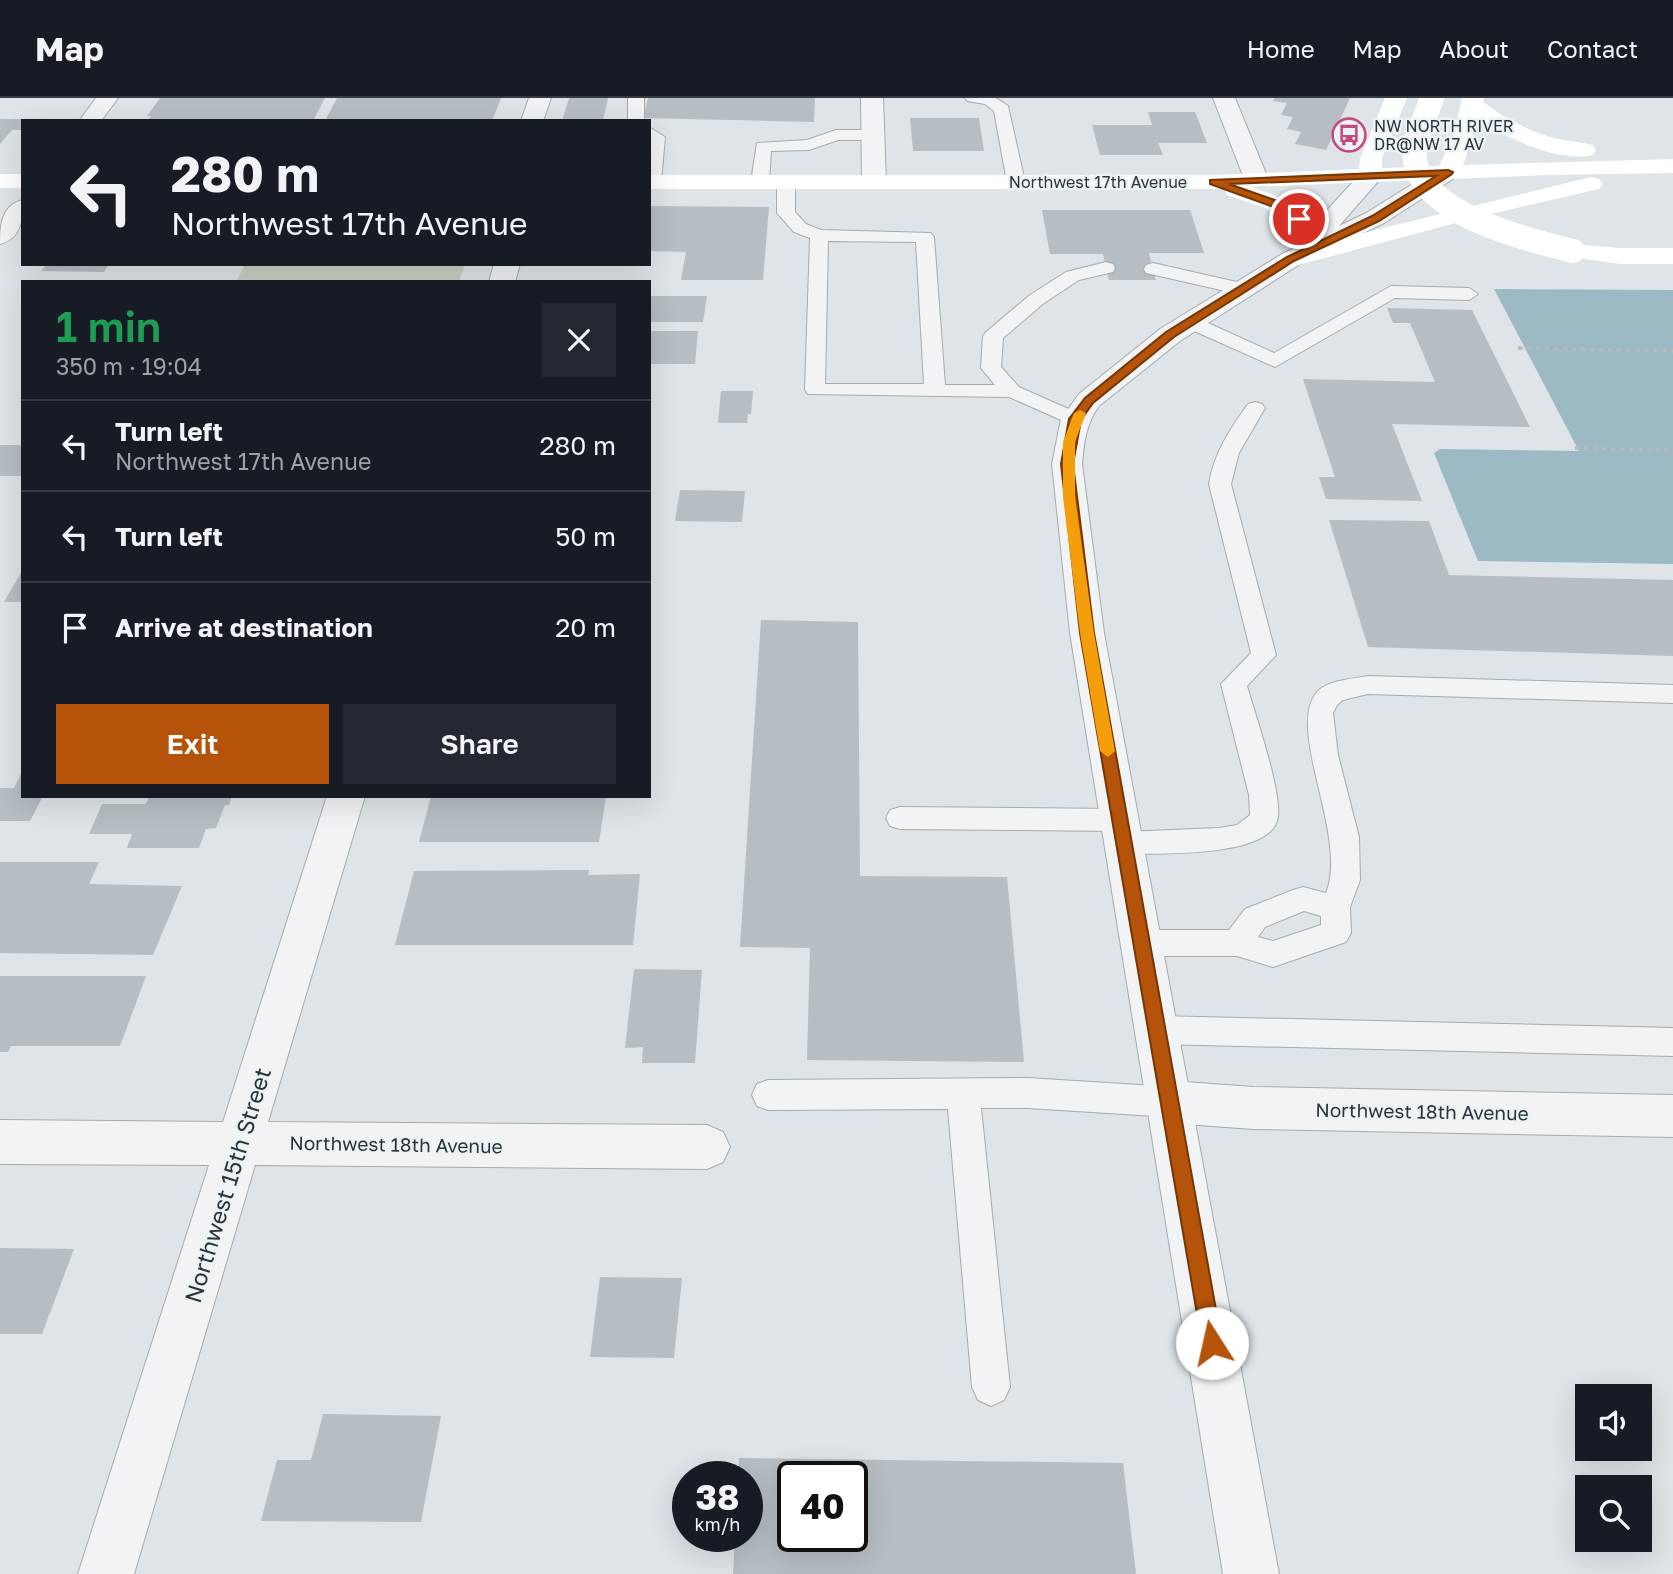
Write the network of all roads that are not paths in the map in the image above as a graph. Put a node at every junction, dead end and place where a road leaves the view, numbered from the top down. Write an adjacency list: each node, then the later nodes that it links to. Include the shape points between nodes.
1 (107, 98): 10 (street)
2 (540, 98): 11 (street)
3 (636, 98): 12 (lane)
4 (872, 98): 14 (street)
5 (1224, 98): 21 (street)
6 (1396, 98): 18 (main road, via 1371,158)
7 (1432, 98): 32 (main road, bridge, via 1415,155 1416,169 1444,200 1487,225 1573,251)
8 (988, 99): 24 (lane, via 1005,117)
9 (1472, 101): 15 (main road, via 1504,127 1538,143 1614,151); 16 (main road, via 1464,136)
10 (91, 119)
11 (533, 119)
12 (636, 119)
13 (651, 133): 17 (lane, via 657,137)
14 (873, 135): 23 (lane, via 836,135 809,145 763,146); 27 (street)
15 (1673, 166): 16 (main road, Northwest 17th Avenue); 33 (main road)
16 (1448, 172): 18 (main road, Northwest 17th Avenue); 33 (street, via 1375,218)
17 (651, 176)
18 (1370, 177): 21 (main road, Northwest 17th Avenue); 31 (street)
19 (0, 181): 20 (main road)
20 (21, 181)
21 (1257, 181): 25 (main road, Northwest 17th Avenue)
22 (651, 182): 23 (main road, Northwest 17th Avenue)
23 (760, 182): 26 (main road, Northwest 17th Avenue)
24 (1016, 182): 25 (main road, Northwest 17th Avenue); 27 (main road, Northwest 17th Avenue)
25 (1214, 182): 31 (main road, via 1290,211)
26 (786, 183): 27 (main road, Northwest 17th Avenue); 29 (lane, via 786,213 800,229)
27 (874, 183)
28 (21, 211): 30 (street)
29 (819, 235): 39 (lane, via 925,237); 39 (lane, via 815,390)
30 (0, 237)
31 (1310, 243): 33 (street)
32 (1673, 256)
33 (1290, 259): 36 (street)
34 (1106, 268): 40 (lane, via 1073,276 993,336 991,368)
35 (1153, 269): 36 (lane)
36 (1243, 289): 38 (street)
37 (1469, 294): 38 (lane, via 1391,292 1275,361)
38 (1190, 322): 42 (street, via 1129,366 1089,400)
39 (935, 391): 40 (lane)
40 (1012, 391): 42 (lane)
41 (1255, 408): 46 (lane, via 1235,436 1220,484 1264,655 1234,684 1263,795 1264,819 1244,835 1219,839)
42 (1075, 419): 46 (street, via 1068,453 1069,497 1087,633)
43 (1673, 694): 47 (lane, via 1368,685 1335,692 1320,713 1345,837 1346,880)
44 (345, 798): 57 (street, Northwest 15th Street)
45 (900, 818): 46 (lane)
46 (1122, 831): 48 (street)
47 (1335, 907): 49 (lane, via 1303,900 1255,918); 49 (lane, via 1336,933 1273,954)
48 (1143, 943): 49 (lane); 50 (street)
49 (1237, 943)
50 (1158, 1030): 51 (lane); 54 (street)
51 (1673, 1042)
52 (963, 1094): 53 (lane); 54 (lane, via 1042,1093); 59 (lane)
53 (768, 1095)
54 (1171, 1102): 55 (street, Northwest 18th Avenue, via 1253,1108); 61 (street)
55 (1673, 1116)
56 (0, 1142): 57 (street, Northwest 18th Avenue)
57 (241, 1143): 58 (street, Northwest 18th Avenue); 60 (street, Northwest 15th Street)
58 (707, 1147)
59 (991, 1387)
60 (106, 1574)
61 (1251, 1574)

